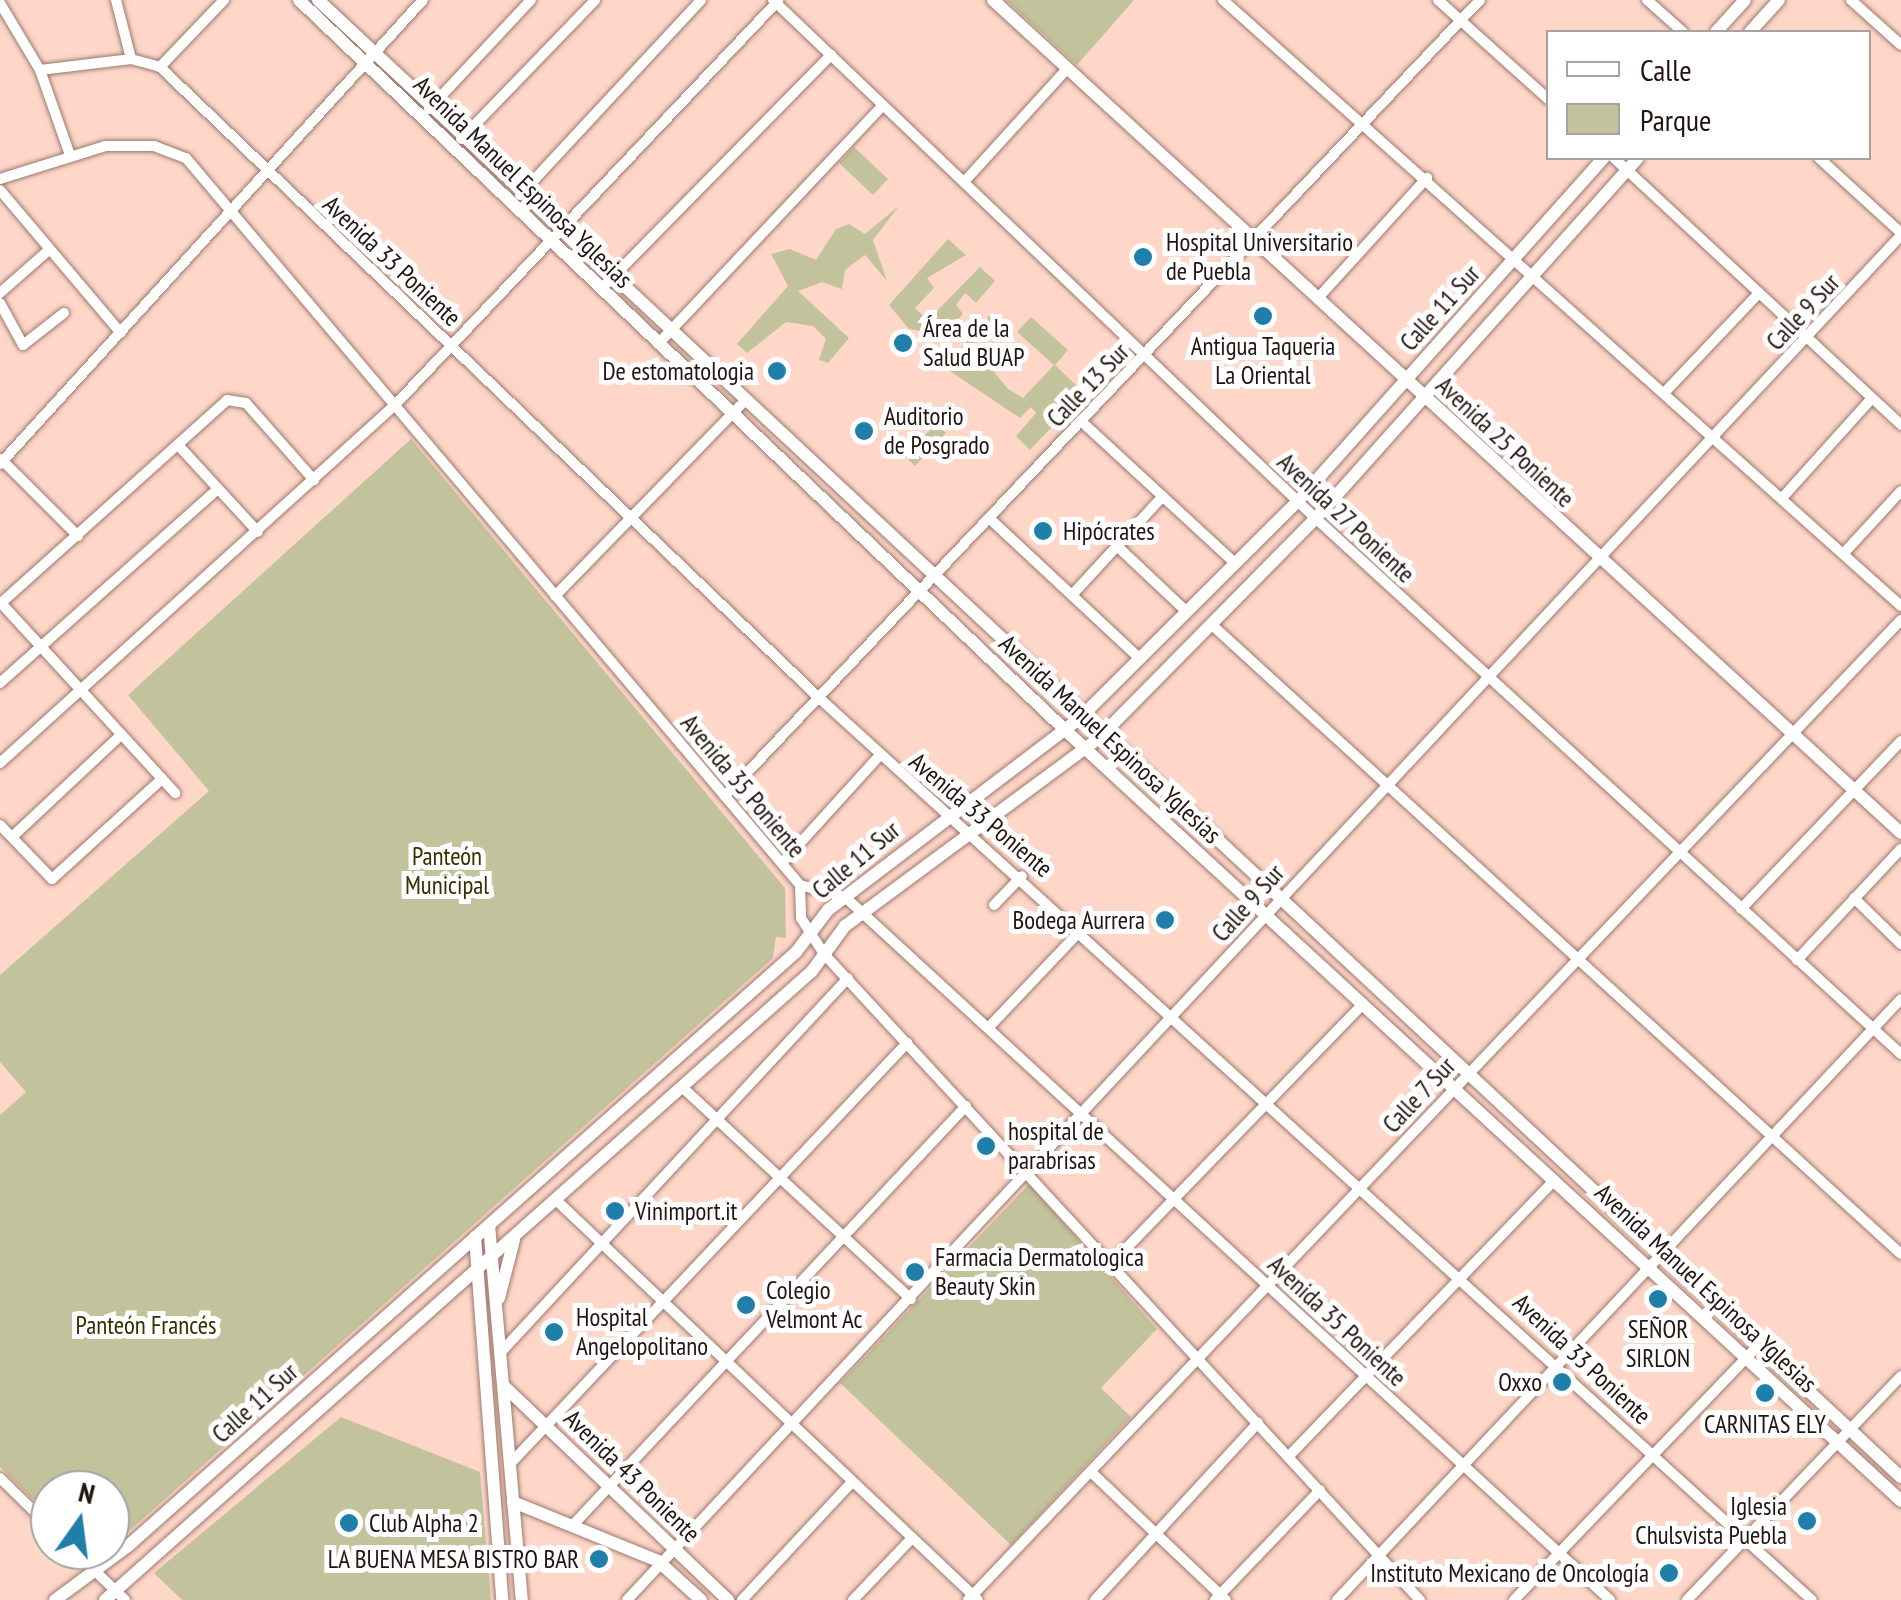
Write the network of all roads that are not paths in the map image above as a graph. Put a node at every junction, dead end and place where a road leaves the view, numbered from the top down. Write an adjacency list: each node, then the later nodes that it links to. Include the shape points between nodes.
1 (116, 0): 24 (street)
2 (224, 0): 26 (street)
3 (423, 0): 25 (street)
4 (531, 0): 31 (street)
5 (596, 0): 33 (street)
6 (701, 0): 45 (street)
7 (993, 0): 27 (main road, Avenida 25 Poniente)
8 (1223, 0): 32 (street)
9 (1438, 0): 18 (street)
10 (1480, 0): 18 (street, Calle 13 Sur)
11 (1647, 0): 19 (street)
12 (1745, 0): 20 (main road)
13 (1779, 0): 21 (main road)
14 (1851, 0): 22 (street)
15 (776, 1): 23 (street, Avenida 27 Poniente); 48 (street)
16 (310, 2): 25 (main road, Avenida Manuel Espinosa Yglesias)
17 (0, 3): 28 (street)
18 (1461, 21): 29 (street); 32 (street, Calle 13 Sur)
19 (1681, 30)
20 (1718, 30)
21 (1752, 30)
22 (1901, 45)
23 (830, 55): 30 (street, Avenida 27 Poniente); 53 (street)
24 (131, 59): 26 (street, Avenida 33 Poniente); 28 (street)
25 (370, 59): 31 (main road, Avenida Manuel Espinosa Yglesias); 40 (street)
26 (160, 67): 40 (street, Avenida 33 Poniente)
27 (1067, 69): 43 (street); 49 (main road, Avenida 25 Poniente)
28 (40, 70): 34 (street)
29 (1546, 97)
30 (883, 105): 43 (street, Avenida 27 Poniente); 59 (street)
31 (426, 112): 33 (main road, Avenida Manuel Espinosa Yglesias)
32 (1365, 123): 41 (street); 49 (street, Calle 13 Sur)
33 (458, 142): 45 (main road, Avenida Manuel Espinosa Yglesias)
34 (70, 155): 42 (street, Avenida 35 Poniente); 46 (street, Avenida 35 Poniente, via 123,144 174,150)
35 (1602, 160): 51 (main road, Calle 11 Sur)
36 (1616, 160): 39 (street)
37 (1636, 160): 39 (main road, Calle 11 Sur)
38 (1821, 160): 47 (street)
39 (1627, 170): 52 (main road, Calle 11 Sur); 55 (street)
40 (268, 171): 46 (street); 63 (street, Avenida 33 Poniente)
41 (1427, 178): 51 (street); 56 (street)
42 (0, 179)
43 (964, 182): 64 (street, Avenida 27 Poniente)
44 (0, 190): 50 (street)
45 (517, 198): 48 (main road, Avenida Manuel Espinosa Yglesias)
46 (230, 210): 60 (street); 70 (street, Avenida 35 Poniente)
47 (1901, 234): 61 (street, Calle 9 Sur)
48 (558, 237): 53 (main road, Avenida Manuel Espinosa Yglesias); 63 (street)
49 (1253, 240): 56 (main road, Avenida 25 Poniente); 64 (street, Calle 13 Sur)
50 (49, 250): 54 (street); 60 (street)
51 (1516, 256): 52 (street); 65 (main road, Calle 11 Sur)
52 (1535, 273): 66 (street); 67 (main road, Calle 11 Sur)
53 (606, 283): 59 (main road, Avenida Manuel Espinosa Yglesias); 62 (main road, Avenida Manuel Espinosa Yglesias)
54 (0, 293)
55 (1759, 293): 61 (street); 66 (street)
56 (1318, 297): 65 (main road, Avenida 25 Poniente)
57 (0, 303): 58 (street, via 23,345)
58 (64, 313)
59 (668, 332): 62 (street); 69 (main road, Avenida Manuel Espinosa Yglesias)
60 (121, 333): 76 (street)
61 (1807, 338): 68 (street); 74 (street, Calle 9 Sur)
62 (658, 344): 71 (main road, Avenida Manuel Espinosa Yglesias)
63 (453, 346): 70 (street); 85 (street, Avenida 33 Poniente)
64 (1144, 355): 72 (street, Calle 13 Sur); 82 (street, Avenida 27 Poniente)
65 (1406, 380): 67 (main road, Avenida 25 Poniente); 82 (main road, Calle 11 Sur)
66 (1666, 390): 74 (street)
67 (1424, 397): 84 (main road, Calle 11 Sur); 90 (main road, Avenida 25 Poniente)
68 (1872, 398): 73 (street); 81 (street)
69 (742, 404): 71 (street); 92 (main road, Avenida Manuel Espinosa Yglesias)
70 (395, 406): 77 (street); 96 (street, Avenida 35 Poniente)
71 (731, 415): 85 (street); 94 (main road, Avenida Manuel Espinosa Yglesias)
72 (1082, 421): 80 (street); 83 (street, Calle 13 Sur)
73 (1901, 425)
74 (1715, 436): 81 (street); 90 (street, Calle 9 Sur)
75 (178, 445): 77 (street, via 237,397); 78 (street); 87 (street)
76 (1, 461): 87 (street)
77 (314, 480): 86 (street)
78 (218, 489): 86 (street); 102 (street)
79 (1901, 492): 89 (street)
80 (1163, 496): 88 (street); 91 (street)
81 (1782, 497): 89 (street)
82 (1298, 501): 84 (street, Avenida 27 Poniente); 91 (main road, Calle 11 Sur)
83 (989, 518): 92 (street, Calle 13 Sur); 95 (street)
84 (1316, 518): 101 (main road, Calle 11 Sur); 104 (street, Avenida 27 Poniente)
85 (632, 519): 96 (street); 107 (street, Avenida 33 Poniente)
86 (258, 532): 106 (street)
87 (78, 536): 97 (street)
88 (1117, 546): 95 (street); 99 (street)
89 (1844, 553): 98 (street)
90 (1600, 559): 104 (street, Calle 9 Sur); 110 (main road, Avenida 25 Poniente)
91 (1235, 564): 99 (main road, Calle 11 Sur)
92 (931, 580): 94 (street, Calle 13 Sur); 108 (main road, Avenida Manuel Espinosa Yglesias)
93 (0, 584): 97 (street)
94 (920, 592): 107 (street, Calle 13 Sur); 109 (main road, Avenida Manuel Espinosa Yglesias)
95 (1072, 595): 103 (street)
96 (555, 596): 121 (street, Avenida 35 Poniente)
97 (4, 601): 102 (street)
98 (1901, 606)
99 (1187, 612): 103 (main road, Calle 11 Sur)
100 (1901, 620): 110 (street, Calle 7 Sur)
101 (1211, 624): 112 (main road, Calle 11 Sur); 118 (street)
102 (40, 647): 105 (street); 106 (street)
103 (1140, 658): 108 (main road, Calle 11 Sur)
104 (1489, 676): 118 (street, Calle 9 Sur); 128 (street, Avenida 27 Poniente)
105 (0, 682)
106 (80, 691): 111 (street); 116 (street)
107 (816, 696): 115 (street, Avenida 33 Poniente); 121 (street, Calle 13 Sur)
108 (1079, 719): 109 (main road, Calle 11 Sur); 112 (main road, Avenida Manuel Espinosa Yglesias)
109 (1065, 730): 114 (main road, Avenida Manuel Espinosa Yglesias); 122 (main road, Calle 11 Sur)
110 (1792, 734): 119 (main road, Avenida 25 Poniente); 128 (street, Calle 7 Sur)
111 (121, 735): 117 (street); 126 (street)
112 (1099, 738): 114 (main road, Calle 11 Sur); 135 (main road, Avenida Manuel Espinosa Yglesias)
113 (1901, 741): 119 (street)
114 (1085, 748): 124 (main road, Calle 11 Sur); 139 (main road, Avenida Manuel Espinosa Yglesias)
115 (880, 754): 122 (street, Avenida 33 Poniente); 129 (street)
116 (0, 764)
117 (162, 779): 120 (street); 126 (street, via 52,879)
118 (1386, 785): 135 (street, Calle 9 Sur); 145 (street)
119 (1854, 790): 125 (main road, Avenida 25 Poniente); 137 (street)
120 (174, 793)
121 (725, 796): 129 (street, Avenida 35 Poniente)
122 (946, 816): 124 (street, Avenida 33 Poniente); 132 (main road, Calle 11 Sur)
123 (0, 824): 126 (street)
124 (974, 833): 130 (street, Avenida 33 Poniente); 133 (main road, Calle 11 Sur)
125 (1901, 833)
126 (12, 837)
127 (1901, 849): 134 (street)
128 (1680, 853): 137 (street, Avenida 27 Poniente); 145 (street, Calle 7 Sur)
129 (783, 862): 131 (street, Avenida 35 Poniente)
130 (1022, 876): 136 (street); 141 (street, Avenida 33 Poniente)
131 (800, 885): 132 (street, Avenida 35 Poniente); 142 (street)
132 (845, 897): 138 (street, Avenida 35 Poniente); 142 (main road, Calle 11 Sur)
133 (882, 898): 138 (main road, Calle 11 Sur); 140 (main road)
134 (1854, 898): 143 (street); 146 (street)
135 (1275, 900): 139 (street, Calle 9 Sur); 155 (main road, Avenida Manuel Espinosa Yglesias)
136 (994, 905)
137 (1742, 909): 146 (street, Avenida 27 Poniente)
138 (862, 912): 140 (street, Avenida 35 Poniente); 144 (main road, Calle 11 Sur)
139 (1264, 912): 149 (main road, Avenida Manuel Espinosa Yglesias); 150 (street, Calle 9 Sur)
140 (874, 923): 151 (street, Avenida 35 Poniente)
141 (1082, 929): 150 (street, Avenida 33 Poniente); 151 (street)
142 (809, 935): 144 (street); 168 (main road, Calle 11 Sur)
143 (1901, 944)
144 (824, 954): 147 (street); 156 (main road, Calle 11 Sur)
145 (1576, 958): 155 (street, Calle 7 Sur); 161 (street)
146 (1796, 960): 152 (street, Avenida 27 Poniente)
147 (848, 978): 153 (street); 160 (street)
148 (1901, 999): 152 (street)
149 (1362, 1004): 155 (main road, Avenida Manuel Espinosa Yglesias); 157 (street)
150 (1176, 1014): 157 (street, Avenida 33 Poniente); 159 (street, Calle 9 Sur)
151 (989, 1027): 159 (street, Avenida 35 Poniente)
152 (1872, 1028): 154 (street, Avenida 27 Poniente); 161 (street)
153 (907, 1043): 158 (street); 163 (street)
154 (1901, 1054)
155 (1459, 1082): 164 (main road, Avenida Manuel Espinosa Yglesias); 165 (street, Calle 7 Sur); 175 (main road, Avenida Manuel Espinosa Yglesias)
156 (682, 1086): 160 (street); 167 (main road, Calle 11 Sur)
157 (1266, 1099): 165 (street, Avenida 33 Poniente); 166 (street)
158 (966, 1106): 162 (street); 170 (street)
159 (1082, 1114): 162 (street, Calle 9 Sur); 166 (street, Avenida 35 Poniente)
160 (718, 1120): 163 (street); 172 (street)
161 (1771, 1136): 173 (street); 175 (street)
162 (1026, 1170): 176 (street); 180 (street, Calle 9 Sur)
163 (780, 1179): 170 (street); 181 (street)
164 (1555, 1180): 175 (main road, Avenida Manuel Espinosa Yglesias); 178 (street)
165 (1363, 1185): 178 (street, Avenida 33 Poniente); 179 (street, Calle 7 Sur)
166 (1172, 1199): 176 (street); 179 (street, Avenida 35 Poniente)
167 (556, 1200): 169 (main road, Calle 11 Sur); 172 (street)
168 (489, 1225): 171 (main road, Calle 11 Sur); 174 (main road)
169 (514, 1237): 174 (main road, Calle 11 Sur); 182 (main road)
170 (844, 1237): 180 (street); 187 (street)
171 (475, 1238): 177 (main road); 212 (main road, Calle 11 Sur)
172 (602, 1244): 181 (street); 184 (street)
173 (1901, 1254)
174 (492, 1258): 177 (main road, Calle 11 Sur); 182 (main road)
175 (1654, 1261): 183 (main road, Avenida Manuel Espinosa Yglesias); 186 (main road, Avenida Manuel Espinosa Yglesias); 188 (street)
176 (1112, 1264): 185 (street)
177 (478, 1270): 221 (main road, Calle 11 Sur); 225 (main road)
178 (1464, 1277): 188 (street, Avenida 33 Poniente); 190 (street)
179 (1269, 1286): 185 (street, Calle 7 Sur); 190 (street, Avenida 35 Poniente)
180 (911, 1299): 193 (street, Calle 9 Sur)
181 (664, 1304): 187 (street); 194 (street)
182 (496, 1310): 184 (main road)
183 (1758, 1346): 186 (street); 195 (main road, Avenida Manuel Espinosa Yglesias)
184 (501, 1352): 191 (main road)
185 (1198, 1358): 192 (street); 201 (street, Calle 7 Sur)
186 (1748, 1358): 196 (main road, Avenida Manuel Espinosa Yglesias); 197 (street)
187 (726, 1362): 193 (street); 205 (street)
188 (1558, 1365): 197 (street, Avenida 33 Poniente); 200 (street)
189 (1901, 1376): 195 (street)
190 (1368, 1377): 198 (street); 200 (street, Avenida 35 Poniente)
191 (504, 1386): 194 (main road, Avenida 43 Poniente); 199 (main road)
192 (1258, 1423): 198 (street); 211 (street)
193 (791, 1425): 204 (street); 215 (street, Calle 9 Sur)
194 (547, 1426): 199 (street); 205 (main road, Avenida 43 Poniente)
195 (1850, 1430): 196 (street); 202 (main road, Avenida Manuel Espinosa Yglesias)
196 (1839, 1440): 207 (main road, Avenida Manuel Espinosa Yglesias); 214 (street)
197 (1654, 1453): 214 (street, Avenida 33 Poniente); 216 (street)
198 (1289, 1456): 206 (street)
199 (510, 1464): 208 (main road)
200 (1464, 1466): 216 (street, Avenida 35 Poniente); 217 (street)
201 (1090, 1472): 211 (street); 222 (street, Calle 7 Sur)
202 (1901, 1477)
203 (0, 1478): 209 (street)
204 (851, 1483): 213 (street); 230 (street)
205 (609, 1485): 210 (street); 215 (main road, Avenida 43 Poniente)
206 (1320, 1490): 217 (street); 223 (street)
207 (1901, 1500)
208 (513, 1502): 210 (main road, Avenida 43 Poniente); 226 (main road)
209 (30, 1507)
210 (572, 1526): 218 (main road, Avenida 43 Poniente)
211 (1157, 1534): 223 (street); 232 (street)
212 (130, 1537)
213 (912, 1538): 222 (street); 231 (street)
214 (1746, 1538): 237 (street); 238 (street, Avenida 33 Poniente)
215 (675, 1549): 218 (street, Calle 9 Sur); 229 (main road, Avenida 43 Poniente)
216 (1559, 1553): 235 (street); 236 (street, Avenida 35 Poniente)
217 (1379, 1554): 233 (street); 234 (street)
218 (662, 1563): 227 (street, Calle 9 Sur); 228 (main road, Avenida 43 Poniente)
219 (92, 1570): 224 (main road, Calle 11 Sur)
220 (94, 1570): 221 (street)
221 (116, 1597)
222 (973, 1598)
223 (1221, 1598)
224 (55, 1600)
225 (502, 1600)
226 (522, 1600)
227 (627, 1600)
228 (702, 1600)
229 (728, 1600)
230 (742, 1600)
231 (852, 1600)
232 (1095, 1600)
233 (1338, 1600)
234 (1420, 1600)
235 (1514, 1600)
236 (1610, 1600)
237 (1687, 1600)
238 (1812, 1600)

